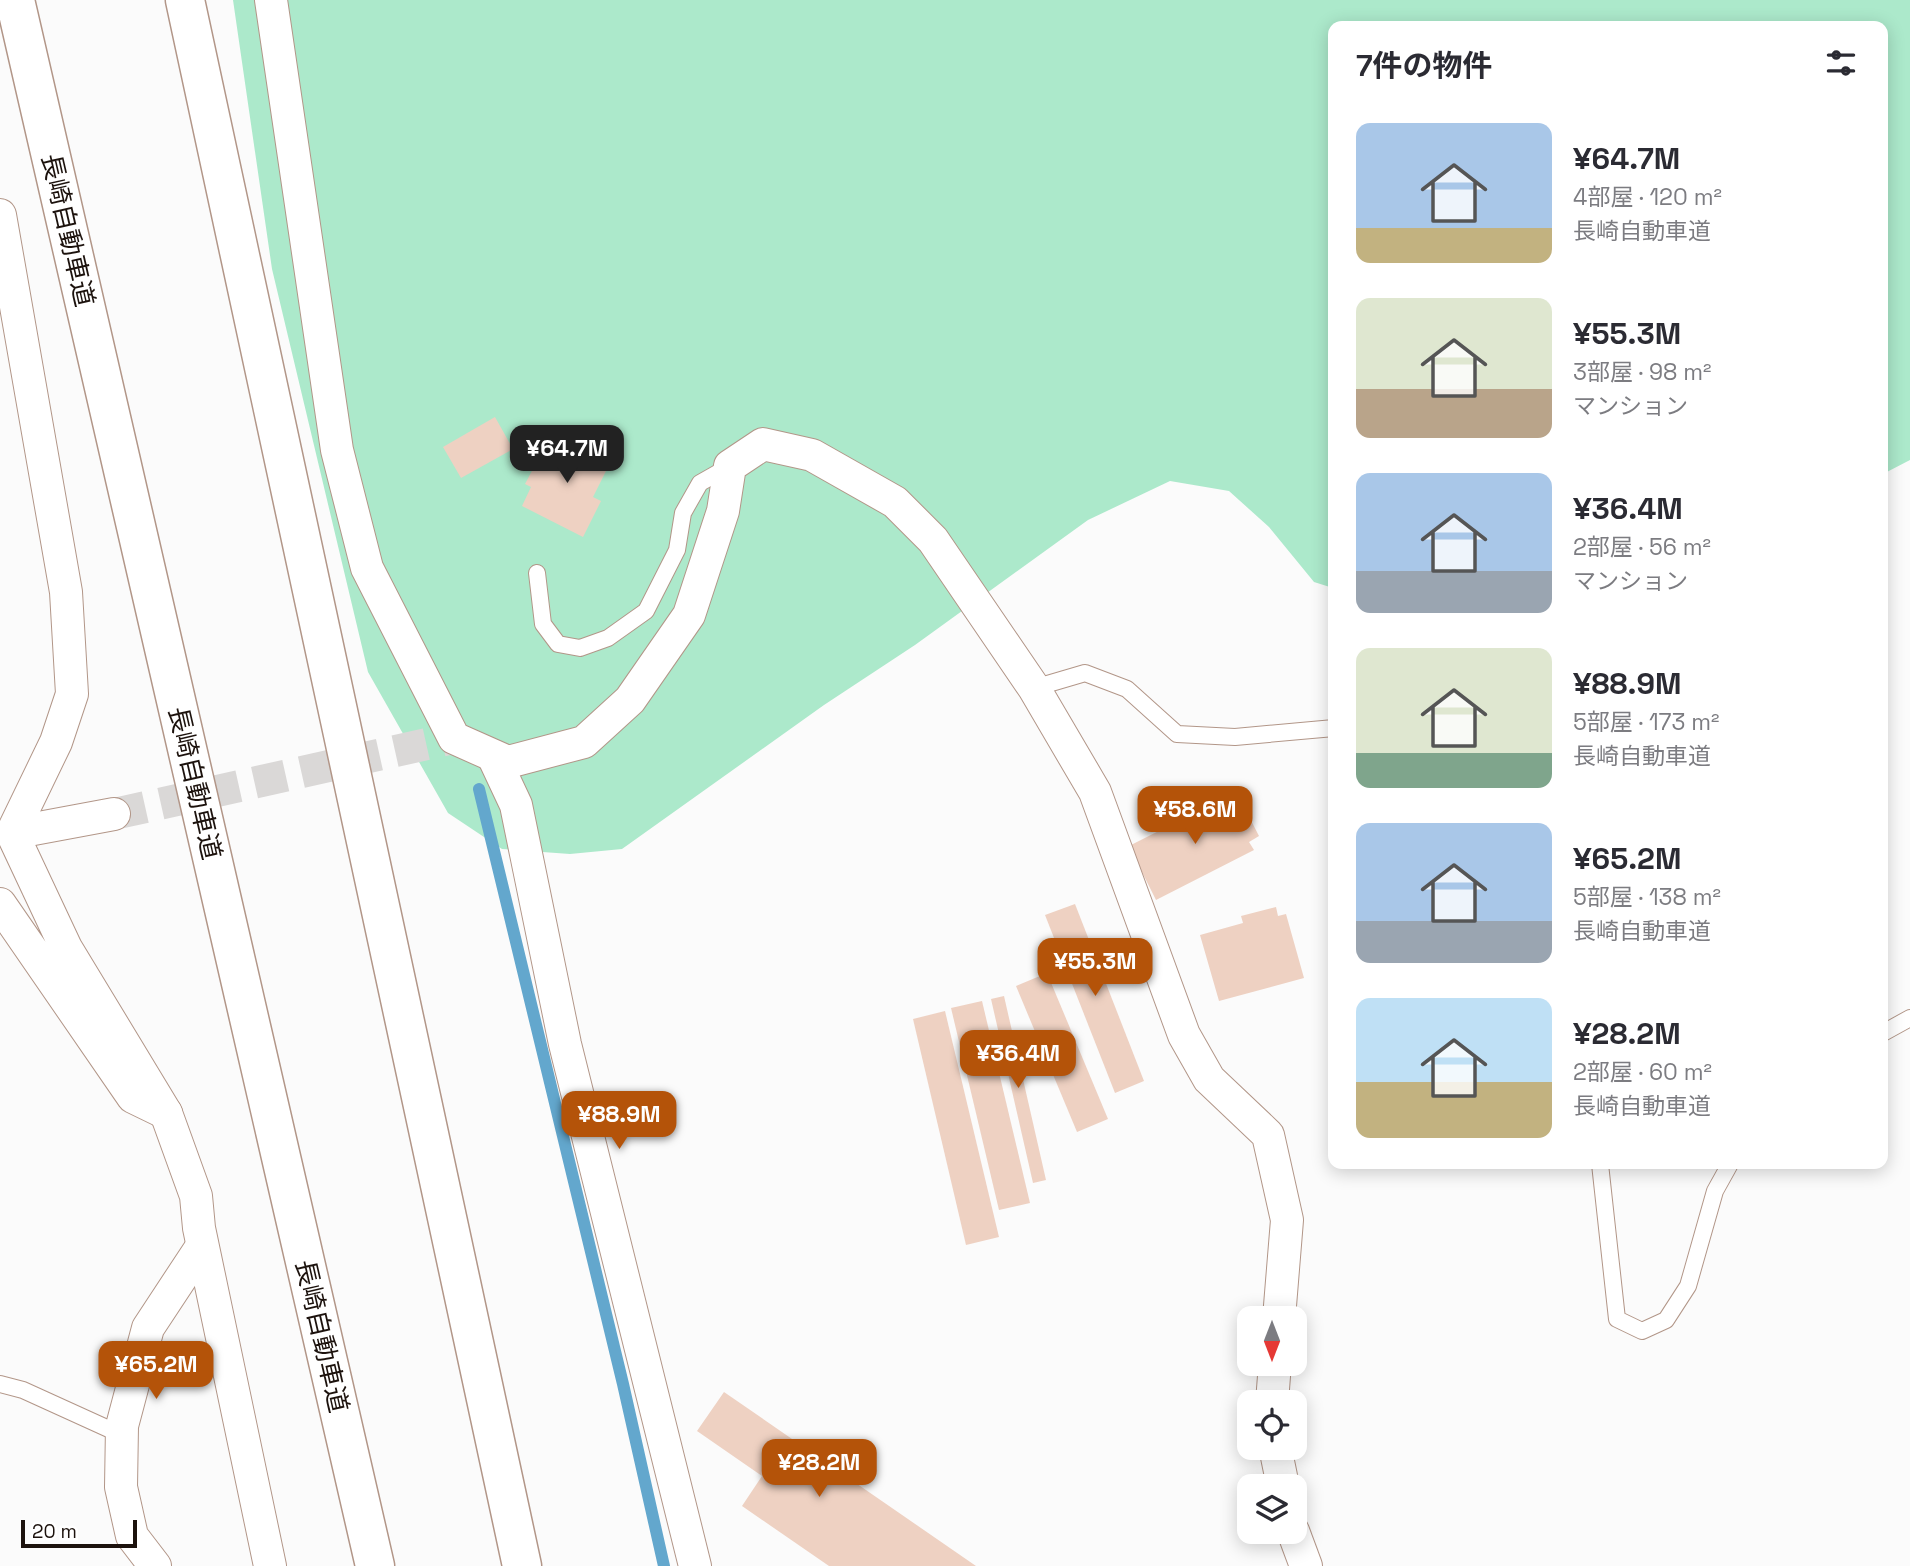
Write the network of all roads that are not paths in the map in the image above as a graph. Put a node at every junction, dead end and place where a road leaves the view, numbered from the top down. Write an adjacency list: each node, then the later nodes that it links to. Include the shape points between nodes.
1 (15, 0): 25 (highway, 長崎自動車道)
2 (186, 0): 26 (highway)
3 (271, 0): 9 (street, via 337,450 368,568 453,738)
4 (0, 215): 11 (street, via 66,592 72,694 56,742)
5 (730, 466): 6 (lane, via 700,484 682,513 677,550 646,611 608,638 580,649 558,644 543,624); 7 (street, via 763,444 812,455 895,502 933,540); 9 (street, via 723,511 689,615 630,700 584,742 508,762)
6 (537, 573)
7 (1034, 688): 8 (lane, via 1085,673 1127,689 1177,734 1235,737); 19 (street, via 1095,792 1184,1035 1209,1079 1268,1135 1287,1220)
8 (1328, 729)
9 (493, 755): 27 (street, via 516,805 565,1044)
10 (114, 814): 11 (street)
11 (6, 831): 15 (street, via 66,948)
12 (0, 904): 15 (street, via 132,1097)
13 (1910, 1018): 14 (lane)
14 (1888, 1030)
15 (166, 1113): 18 (street, via 196,1196)
16 (1601, 1169): 17 (lane, via 1617,1319 1642,1331 1667,1320 1688,1286 1715,1191)
17 (1727, 1169)
18 (202, 1246): 21 (street, via 148,1328); 24 (street)
19 (1280, 1306)
20 (0, 1384): 21 (lane)
21 (122, 1435): 23 (street, via 121,1487 132,1536)
22 (1298, 1544): 28 (street)
23 (155, 1566)
24 (270, 1566)
25 (375, 1566)
26 (522, 1566)
27 (695, 1566)
28 (1306, 1566)

